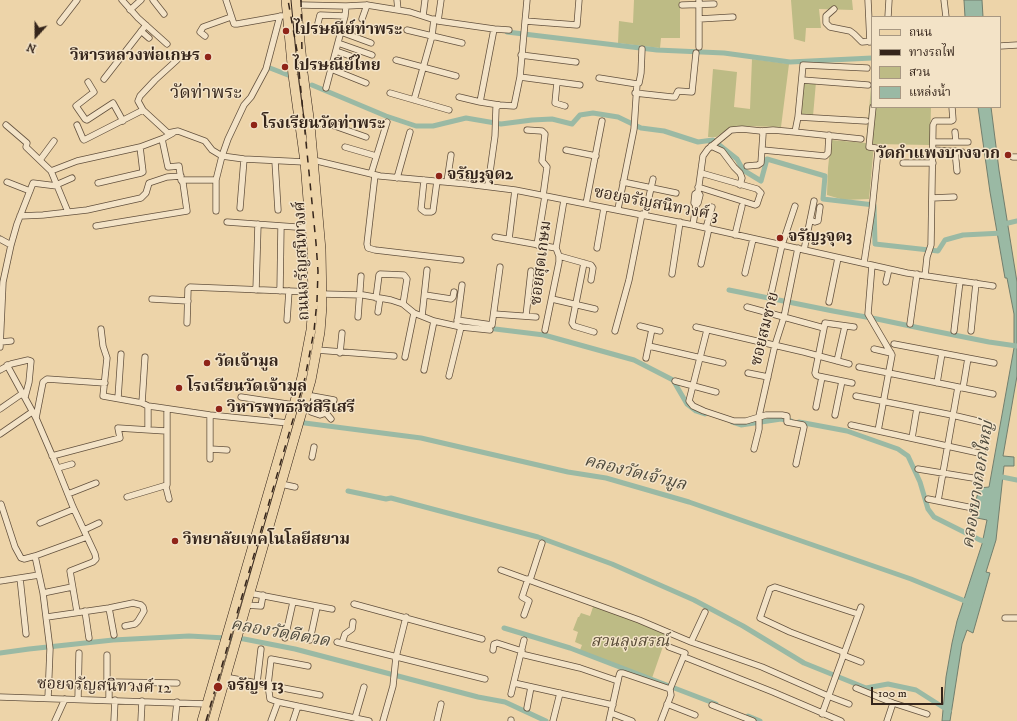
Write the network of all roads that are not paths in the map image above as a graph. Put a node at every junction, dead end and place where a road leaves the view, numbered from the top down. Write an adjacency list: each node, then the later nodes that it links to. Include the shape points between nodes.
1 (77, 0): 37 (street)
2 (122, 0): 23 (street)
3 (141, 0): 23 (street)
4 (153, 0): 25 (street)
5 (226, 0): 31 (street)
6 (286, 0): 26 (main road, ถนนจรัญสนิทวงศ์)
7 (292, 0): 95 (main road, ถนนจรัญสนิทวงศ์)
8 (397, 0): 24 (street)
9 (425, 0): 28 (street)
10 (441, 0): 35 (street)
11 (527, 0): 36 (street)
12 (579, 0): 36 (street, via 577,26)
13 (868, 0): 48 (street)
14 (890, 0): 29 (street)
15 (944, 0): 30 (street)
16 (299, 2): 21 (street); 95 (main road, ถนนจรัญสนิทวงศ์)
17 (699, 2): 18 (street); 19 (street); 34 (street)
18 (682, 4)
19 (714, 4)
20 (366, 5): 21 (street); 24 (street); 33 (street)
21 (346, 6): 27 (street)
22 (834, 9): 48 (street, via 826,16 826,22 830,27 850,32 862,42)
23 (130, 10): 39 (street)
24 (398, 10): 28 (street)
25 (164, 14)
26 (284, 16): 31 (street, via 237,24); 95 (main road, ถนนจรัญสนิทวงศ์, via 293,74); 120 (street, via 266,69 244,105)
27 (345, 16): 38 (street, via 320,14); 44 (street)
28 (424, 16): 35 (street)
29 (888, 16)
30 (946, 16)
31 (231, 17): 45 (street, via 203,27 200,32)
32 (733, 17): 34 (street)
33 (362, 19)
34 (699, 19): 79 (street, via 692,92 678,91 675,97)
35 (436, 20): 40 (street); 46 (street)
36 (525, 21): 57 (street)
37 (60, 22)
38 (318, 23)
39 (146, 25): 43 (street); 52 (street)
40 (494, 29): 42 (street); 82 (street)
41 (407, 30): 46 (street)
42 (509, 30)
43 (141, 31): 47 (street); 69 (street)
44 (341, 32): 49 (street); 50 (street)
45 (205, 36)
46 (432, 36): 51 (street); 63 (street)
47 (149, 38)
48 (871, 42)
49 (338, 43): 56 (street); 58 (street)
50 (371, 43)
51 (462, 43)
52 (167, 44)
53 (1017, 45): 54 (street)
54 (1001, 46)
55 (642, 50): 74 (street, via 641,73)
56 (336, 51): 59 (street); 65 (street)
57 (521, 55): 62 (street); 67 (street)
58 (372, 56)
59 (356, 58)
60 (177, 60): 87 (street, via 140,96 138,101)
61 (396, 60): 63 (street)
62 (576, 62)
63 (423, 67): 66 (street); 81 (street)
64 (867, 68): 70 (street, via 804,65)
65 (331, 69): 73 (street); 77 (street)
66 (456, 76)
67 (520, 77): 72 (street); 83 (street, via 514,106)
68 (599, 78): 74 (street)
69 (104, 79)
70 (802, 80): 76 (street); 89 (street)
71 (88, 82): 90 (street, via 94,92 76,106 84,119 87,120 113,103)
72 (557, 82): 75 (street); 84 (street, via 555,103)
73 (366, 83)
74 (637, 84): 79 (street)
75 (580, 85)
76 (868, 86)
77 (326, 88)
78 (390, 93): 81 (street)
79 (635, 93): 144 (street, via 634,129)
80 (459, 97): 82 (street)
81 (414, 100): 88 (street)
82 (480, 102): 83 (street)
83 (499, 105): 147 (street, via 496,108)
84 (565, 106)
85 (873, 108): 196 (street, via 869,147 878,151)
86 (952, 108): 108 (street, via 951,121 935,121)
87 (143, 110): 90 (street); 98 (street, via 168,133)
88 (449, 110)
89 (798, 117): 92 (street); 101 (street)
90 (123, 121): 96 (street, via 84,140)
91 (602, 121): 122 (street)
92 (866, 121)
93 (387, 122): 121 (street)
94 (6, 124): 124 (street, via 27,143 26,147)
95 (307, 124): 104 (street, via 329,124); 126 (main road, ถนนจรัญสนิทวงศ์)
96 (77, 126)
97 (527, 130): 153 (street, via 542,131 544,134 542,161 547,167)
98 (178, 131): 105 (street); 120 (street, via 205,141 212,150)
99 (761, 131): 101 (street); 111 (street, via 733,130); 115 (street)
100 (410, 132): 136 (street)
101 (795, 132): 103 (street)
102 (955, 132): 109 (street)
103 (829, 135): 106 (street); 115 (street, via 826,156)
104 (366, 137)
105 (162, 139): 112 (street); 135 (street, via 168,167 179,166)
106 (861, 139)
107 (54, 141): 124 (street)
108 (934, 142): 109 (street); 116 (street)
109 (956, 142): 110 (street)
110 (968, 142)
111 (713, 145): 132 (street, via 702,156); 145 (street, via 722,151 740,173)
112 (140, 147): 130 (street, via 81,160); 141 (street, via 143,172)
113 (345, 147): 121 (street)
114 (566, 150): 122 (street)
115 (763, 150): 129 (street, via 760,164)
116 (934, 150): 117 (street); 128 (street)
117 (955, 151): 118 (street); 131 (street)
118 (962, 152)
119 (451, 155): 143 (street)
120 (222, 156): 123 (street, ซอยจรัญสนิทวงศ์ 3); 138 (street)
121 (376, 156): 133 (street)
122 (596, 156): 158 (street)
123 (244, 158): 125 (street, ซอยจรัญสนิทวงศ์ 3); 163 (street)
124 (40, 160): 130 (street)
125 (275, 161): 126 (street, ซอยจรัญสนิทวงศ์ 3); 166 (street)
126 (309, 161): 133 (street, ซอยจรัญสนิทวงศ์ 3); 178 (main road, ถนนจรัญสนิทวงศ์); 218 (main road, ถนนจรัญสนิทวงศ์, via 321,250)
127 (903, 162): 128 (street)
128 (933, 163): 155 (street)
129 (747, 166)
130 (51, 171): 146 (street)
131 (957, 171)
132 (701, 173): 145 (street); 149 (street)
133 (373, 175): 136 (street, ซอยจรัญสนิทวงศ์ 3); 194 (street, via 368,248)
134 (72, 178): 146 (street)
135 (181, 178): 138 (street); 168 (street, via 167,177 150,183 141,198); 176 (street, via 184,183 187,211)
136 (397, 178): 139 (street, ซอยจรัญสนิทวงศ์ 3)
137 (653, 179): 148 (street)
138 (216, 180): 167 (street)
139 (424, 180): 142 (street, ซอยจรัญสนิทวงศ์ 3); 142 (street, via 421,209 425,212 433,211)
140 (7, 182): 151 (street)
141 (98, 182)
142 (438, 182): 143 (street, ซอยจรัญสนิทวงศ์ 3)
143 (447, 182): 147 (street, ซอยจรัญสนิทวงศ์ 3)
144 (623, 182): 148 (street); 165 (street)
145 (740, 185): 149 (street, via 759,191 757,204)
146 (57, 186): 151 (street, via 35,182); 168 (street)
147 (488, 186): 150 (street, ซอยจรัญสนิทวงศ์ 3)
148 (651, 188): 152 (street); 169 (street)
149 (698, 189): 175 (street, via 700,195)
150 (515, 190): 153 (street, ซอยจรัญสนิทวงศ์ 3); 183 (street)
151 (30, 191): 170 (street)
152 (676, 193)
153 (544, 196): 156 (street, ซอยจรัญสนิทวงศ์ 3); 186 (street)
154 (954, 197): 155 (street)
155 (932, 198): 207 (street)
156 (564, 200): 158 (street, ซอยจรัญสนิทวงศ์ 3); 188 (street, ซอยสุดเกษม)
157 (814, 201): 171 (street)
158 (586, 204): 164 (street, ซอยจรัญสนิทวงศ์ 3)
159 (742, 206): 180 (street)
160 (795, 206): 187 (street)
161 (712, 207): 179 (street)
162 (820, 207): 171 (street, via 818,221)
163 (240, 208)
164 (604, 208): 165 (street, ซอยจรัญสนิทวงศ์ 3); 189 (street)
165 (618, 209): 169 (street, ซอยจรัญสนิทวงศ์ 3)
166 (278, 210)
167 (216, 211)
168 (68, 212): 170 (street)
169 (644, 215): 173 (street, ซอยจรัญสนิทวงศ์ 3); 256 (street)
170 (20, 216): 185 (street)
171 (810, 220): 191 (street)
172 (227, 222): 174 (street)
173 (680, 222): 175 (street, ซอยจรัญสนิทวงศ์ 3); 204 (street)
174 (258, 224): 177 (street); 214 (street)
175 (692, 225): 179 (street, ซอยจรัญสนิทวงศ์ 3)
176 (96, 226)
177 (281, 226): 178 (street); 215 (street)
178 (310, 228): 218 (main road, ถนนจรัญสนิทวงศ์)
179 (707, 228): 180 (street, ซอยจรัญสนิทวงศ์ 3); 197 (street)
180 (734, 234): 184 (street, ซอยจรัญสนิทวงศ์ 3)
181 (494, 237): 183 (street)
182 (0, 239): 185 (street)
183 (509, 239): 186 (street)
184 (753, 239): 187 (street, ซอยจรัญสนิทวงศ์ 3); 203 (street)
185 (11, 245): 230 (street, via 3,282)
186 (537, 245): 188 (street)
187 (782, 245): 190 (street, ซอยจรัญสนิทวงศ์ 3); 219 (street)
188 (556, 248): 192 (street, ซอยสุดเกษม)
189 (597, 248)
190 (798, 248): 191 (street, ซอยจรัญสนิทวงศ์ 3); 237 (street, ซอยสมชาย)
191 (804, 250): 193 (street, ซอยจรัญสนิทวงศ์ 3)
192 (559, 256): 195 (street); 224 (street, ซอยสุดเกษม)
193 (838, 258): 196 (street, ซอยจรัญสนิทวงศ์ 3); 226 (street)
194 (461, 260)
195 (584, 263): 208 (street, via 593,266); 228 (street)
196 (864, 263): 198 (street, ซอยจรัญสนิทวงศ์ 3)
197 (701, 264)
198 (872, 265): 200 (street, ซอยจรัญสนิทวงศ์ 3); 269 (street, via 868,314)
199 (500, 268): 234 (street)
200 (889, 269): 205 (street, ซอยจรัญสนิทวงศ์ 3); 210 (street)
201 (427, 270): 221 (street)
202 (531, 271): 236 (street)
203 (745, 273)
204 (672, 274)
205 (917, 274): 207 (street, ซอยจรัญสนิทวงศ์ 3); 244 (street)
206 (361, 276): 220 (street)
207 (925, 276): 209 (street, ซอยจรัญสนิทวงศ์ 3)
208 (592, 280)
209 (960, 281): 211 (street, ซอยจรัญสนิทวงศ์ 3); 257 (street)
210 (886, 282)
211 (976, 283): 213 (street, ซอยจรัญสนิทวงศ์ 3); 258 (street)
212 (462, 285): 243 (street)
213 (993, 286)
214 (256, 290): 215 (street); 225 (street, via 190,287)
215 (280, 291): 216 (street)
216 (289, 291): 218 (street); 240 (street)
217 (454, 292): 221 (street, via 449,300)
218 (318, 293): 220 (street); 266 (main road, ถนนจรัญสนิทวงศ์, via 320,332)
219 (771, 294)
220 (360, 295): 222 (street); 238 (street)
221 (425, 295): 235 (street)
222 (378, 298): 227 (street); 227 (street, via 380,274 404,275 407,279); 232 (street)
223 (152, 299): 225 (street)
224 (552, 299): 228 (street); 253 (street, ซอยสุดเกษม)
225 (188, 301): 242 (street)
226 (829, 302)
227 (403, 304): 233 (street)
228 (575, 304): 231 (street); 259 (street, via 572,325)
229 (747, 307): 237 (street)
230 (1, 308): 262 (street)
231 (595, 309)
232 (378, 312)
233 (414, 313): 235 (street); 274 (street)
234 (494, 314): 236 (street); 243 (street, via 492,325)
235 (422, 316): 241 (street)
236 (526, 316): 239 (street)
237 (784, 316): 249 (street); 264 (street, ซอยสมชาย)
238 (358, 317)
239 (536, 317)
240 (287, 320)
241 (434, 321): 243 (street); 286 (street)
242 (187, 323)
243 (458, 324): 252 (street); 289 (street)
244 (910, 324)
245 (640, 326): 251 (street)
246 (845, 326): 248 (street); 249 (street, via 825,323); 279 (street)
247 (696, 327): 255 (street)
248 (854, 327)
249 (824, 328): 275 (street)
250 (101, 329): 294 (street, via 106,358)
251 (652, 329): 254 (street); 265 (street)
252 (490, 330)
253 (545, 330)
254 (660, 330)
255 (706, 330): 264 (street); 277 (street)
256 (615, 331)
257 (954, 331)
258 (971, 331)
259 (594, 332)
260 (342, 334): 268 (street)
261 (11, 341): 262 (street)
262 (1, 344)
263 (894, 344): 270 (street)
264 (775, 345): 275 (street); 290 (street, ซอยสมชาย)
265 (649, 346): 276 (street); 277 (street)
266 (312, 349): 268 (street); 302 (main road, ถนนจรัญสนิทวงศ์); 309 (main road, ถนนจรัญสนิทวงศ์)
267 (874, 349): 269 (street)
268 (340, 353): 272 (street)
269 (891, 353): 288 (street)
270 (942, 353): 278 (street); 296 (street)
271 (121, 354): 305 (street)
272 (394, 356)
273 (145, 357): 308 (street)
274 (405, 357)
275 (819, 357): 279 (street); 291 (street, via 816,375)
276 (646, 358)
277 (700, 358): 280 (street); 297 (street)
278 (968, 358): 281 (street); 298 (street)
279 (837, 361): 282 (street)
280 (722, 363)
281 (994, 363)
282 (850, 364)
283 (7, 365): 285 (street); 301 (street); 301 (street, via 32,361)
284 (859, 367): 288 (street)
285 (0, 370)
286 (424, 370)
287 (748, 373): 290 (street)
288 (888, 373): 296 (street); 307 (street)
289 (449, 376)
290 (768, 377): 320 (street, ซอยสมชาย)
291 (822, 377): 293 (street); 310 (street)
292 (675, 381): 297 (street)
293 (842, 381): 295 (street); 315 (street)
294 (105, 383): 305 (street, via 103,396); 318 (street, via 47,379 43,382)
295 (852, 383)
296 (937, 383): 298 (street)
297 (693, 386): 299 (street); 320 (street, via 689,401 704,412 734,421)
298 (960, 387): 300 (street); 316 (street)
299 (716, 392)
300 (993, 394)
301 (24, 395): 312 (street); 314 (street)
302 (311, 396): 306 (street); 319 (street, via 311,412 320,416 326,413); 321 (main road, ถนนจรัญสนิทวงศ์)
303 (856, 396): 307 (street)
304 (242, 397): 309 (street)
305 (118, 398): 308 (street)
306 (334, 400)
307 (883, 402): 311 (street); 325 (street)
308 (145, 404): 313 (street); 323 (street)
309 (294, 405): 321 (main road, ถนนจรัญสนิทวงศ์)
310 (816, 407)
311 (917, 408): 316 (street); 327 (street)
312 (0, 409)
313 (167, 409): 317 (street); 324 (street)
314 (32, 412): 318 (street); 326 (street)
315 (835, 415)
316 (952, 415): 328 (street); 328 (street, via 986,423 988,426 982,453)
317 (210, 416): 321 (street); 330 (street)
318 (36, 418): 333 (street)
319 (331, 419)
320 (759, 419): 331 (street, ซอยสมชาย); 337 (street, via 786,415 787,419 803,425)
321 (293, 422): 345 (main road, ถนนจรัญสนิทวงศ์); 346 (main road, ถนนจรัญสนิทวงศ์)
322 (851, 425): 325 (street)
323 (148, 426)
324 (166, 431): 333 (street, via 118,428 120,438); 344 (street)
325 (878, 431): 327 (street)
326 (0, 434)
327 (912, 438): 328 (street)
328 (948, 445): 340 (street)
329 (314, 446): 334 (street)
330 (210, 449): 332 (street); 335 (street)
331 (754, 449)
332 (227, 450)
333 (52, 456): 338 (street)
334 (312, 457)
335 (210, 459)
336 (72, 464): 338 (street)
337 (796, 464)
338 (58, 468): 347 (street)
339 (918, 468): 340 (street)
340 (943, 472): 341 (street); 351 (street)
341 (979, 479)
342 (96, 484): 347 (street)
343 (295, 486): 345 (street)
344 (166, 487): 348 (street); 349 (street)
345 (280, 488): 346 (main road); 367 (main road, ถนนจรัญสนิทวงศ์)
346 (269, 490): 431 (main road, ถนนจรัญสนิทวงศ์)
347 (68, 494): 354 (street)
348 (127, 497)
349 (168, 499)
350 (928, 499): 351 (street)
351 (938, 501): 353 (street)
352 (1, 504): 360 (street, via 18,555 24,559)
353 (968, 507)
354 (74, 509): 355 (street); 357 (street)
355 (40, 523)
356 (99, 523): 357 (street)
357 (84, 530): 358 (street)
358 (87, 537): 360 (street); 366 (street, via 96,560 70,571)
359 (542, 543): 364 (street)
360 (35, 556): 362 (street)
361 (501, 570): 364 (street)
362 (39, 575): 363 (street); 368 (street)
363 (20, 578): 365 (street); 388 (street)
364 (529, 579): 381 (street, via 522,597 529,601); 395 (street)
365 (0, 581)
366 (72, 587): 368 (street); 378 (street)
367 (249, 592): 369 (street); 372 (main road, ถนนจรัญสนิทวงศ์)
368 (43, 593): 382 (street)
369 (263, 595): 370 (street); 372 (street, via 261,606)
370 (293, 602): 373 (street); 391 (street)
371 (354, 604): 383 (street)
372 (246, 605): 407 (main road, ถนนจรัญสนิทวงศ์)
373 (317, 606): 376 (street); 393 (street)
374 (861, 607): 380 (street)
375 (109, 608): 377 (street); 387 (street, via 133,603 143,607 143,614 138,621); 389 (street)
376 (332, 610)
377 (86, 611): 378 (street); 390 (street)
378 (77, 612): 382 (street)
379 (705, 612): 395 (street)
380 (858, 614): 401 (street); 401 (street, via 770,588 760,616 761,620)
381 (524, 615)
382 (46, 617): 423 (street, via 50,648)
383 (406, 617): 392 (street); 403 (street)
384 (1005, 618): 385 (street)
385 (1017, 618)
386 (353, 622): 403 (street, via 352,629 340,642)
387 (125, 626)
388 (26, 634)
389 (114, 635)
390 (90, 638)
391 (285, 638)
392 (482, 639)
393 (310, 640)
394 (524, 640): 399 (street)
395 (691, 642): 421 (street, via 762,667)
396 (669, 647): 416 (street, via 685,653)
397 (261, 649): 411 (street)
398 (493, 650): 399 (street, via 494,644 497,643)
399 (521, 652): 409 (street); 412 (street)
400 (79, 653): 425 (street)
401 (843, 654): 405 (street); 421 (street)
402 (107, 655): 426 (street)
403 (396, 657): 408 (street); 453 (street, via 393,686)
404 (686, 658): 440 (street)
405 (861, 662)
406 (308, 666): 413 (street, via 271,659)
407 (225, 678): 411 (street); 449 (main road, ถนนจรัญสนิทวงศ์)
408 (485, 679)
409 (618, 681): 416 (street, via 620,673 623,673); 435 (street)
410 (177, 683): 426 (street, via 112,682 109,685)
411 (256, 683): 413 (street)
412 (514, 683): 415 (street); 419 (street)
413 (268, 685): 420 (street); 429 (street, via 270,699)
414 (364, 687): 443 (street)
415 (531, 687): 418 (street); 438 (street)
416 (671, 687): 433 (street)
417 (856, 688): 430 (street)
418 (560, 693): 435 (street); 455 (street)
419 (511, 694)
420 (320, 695)
421 (828, 696): 434 (street); 440 (street)
422 (0, 697): 423 (street, ซอยจรัญสนิทวงศ์ 12)
423 (48, 698): 424 (street, ซอยจรัญสนิทวงศ์ 12)
424 (65, 699): 425 (street, ซอยจรัญสนิทวงศ์ 12); 444 (street)
425 (78, 699): 426 (street, ซอยจรัญสนิทวงศ์ 12)
426 (110, 700): 427 (street, ซอยจรัญสนิทวงศ์ 12); 445 (street)
427 (142, 701): 428 (street, ซอยจรัญสนิทวงศ์ 12); 446 (street)
428 (177, 702): 431 (street, ซอยจรัญสนิทวงศ์ 12); 447 (street)
429 (278, 702): 437 (street); 450 (street)
430 (893, 703): 441 (street); 461 (street)
431 (207, 704): 448 (main road, ถนนจรัญสนิทวงศ์)
432 (441, 704): 454 (street)
433 (668, 704): 442 (street); 458 (street)
434 (849, 704)
435 (613, 705): 439 (street)
436 (712, 705): 459 (street)
437 (298, 706): 443 (street); 451 (street)
438 (526, 708)
439 (611, 713): 456 (street); 457 (street)
440 (822, 714): 460 (street)
441 (927, 714)
442 (695, 715)
443 (355, 718): 452 (street)
444 (55, 721)
445 (114, 721)
446 (141, 721)
447 (175, 721)
448 (202, 721)
449 (213, 721)
450 (271, 721)
451 (293, 721)
452 (369, 721)
453 (383, 721)
454 (437, 721)
455 (553, 721)
456 (609, 721)
457 (632, 721)
458 (661, 721)
459 (753, 721)
460 (841, 721)
461 (887, 721)

